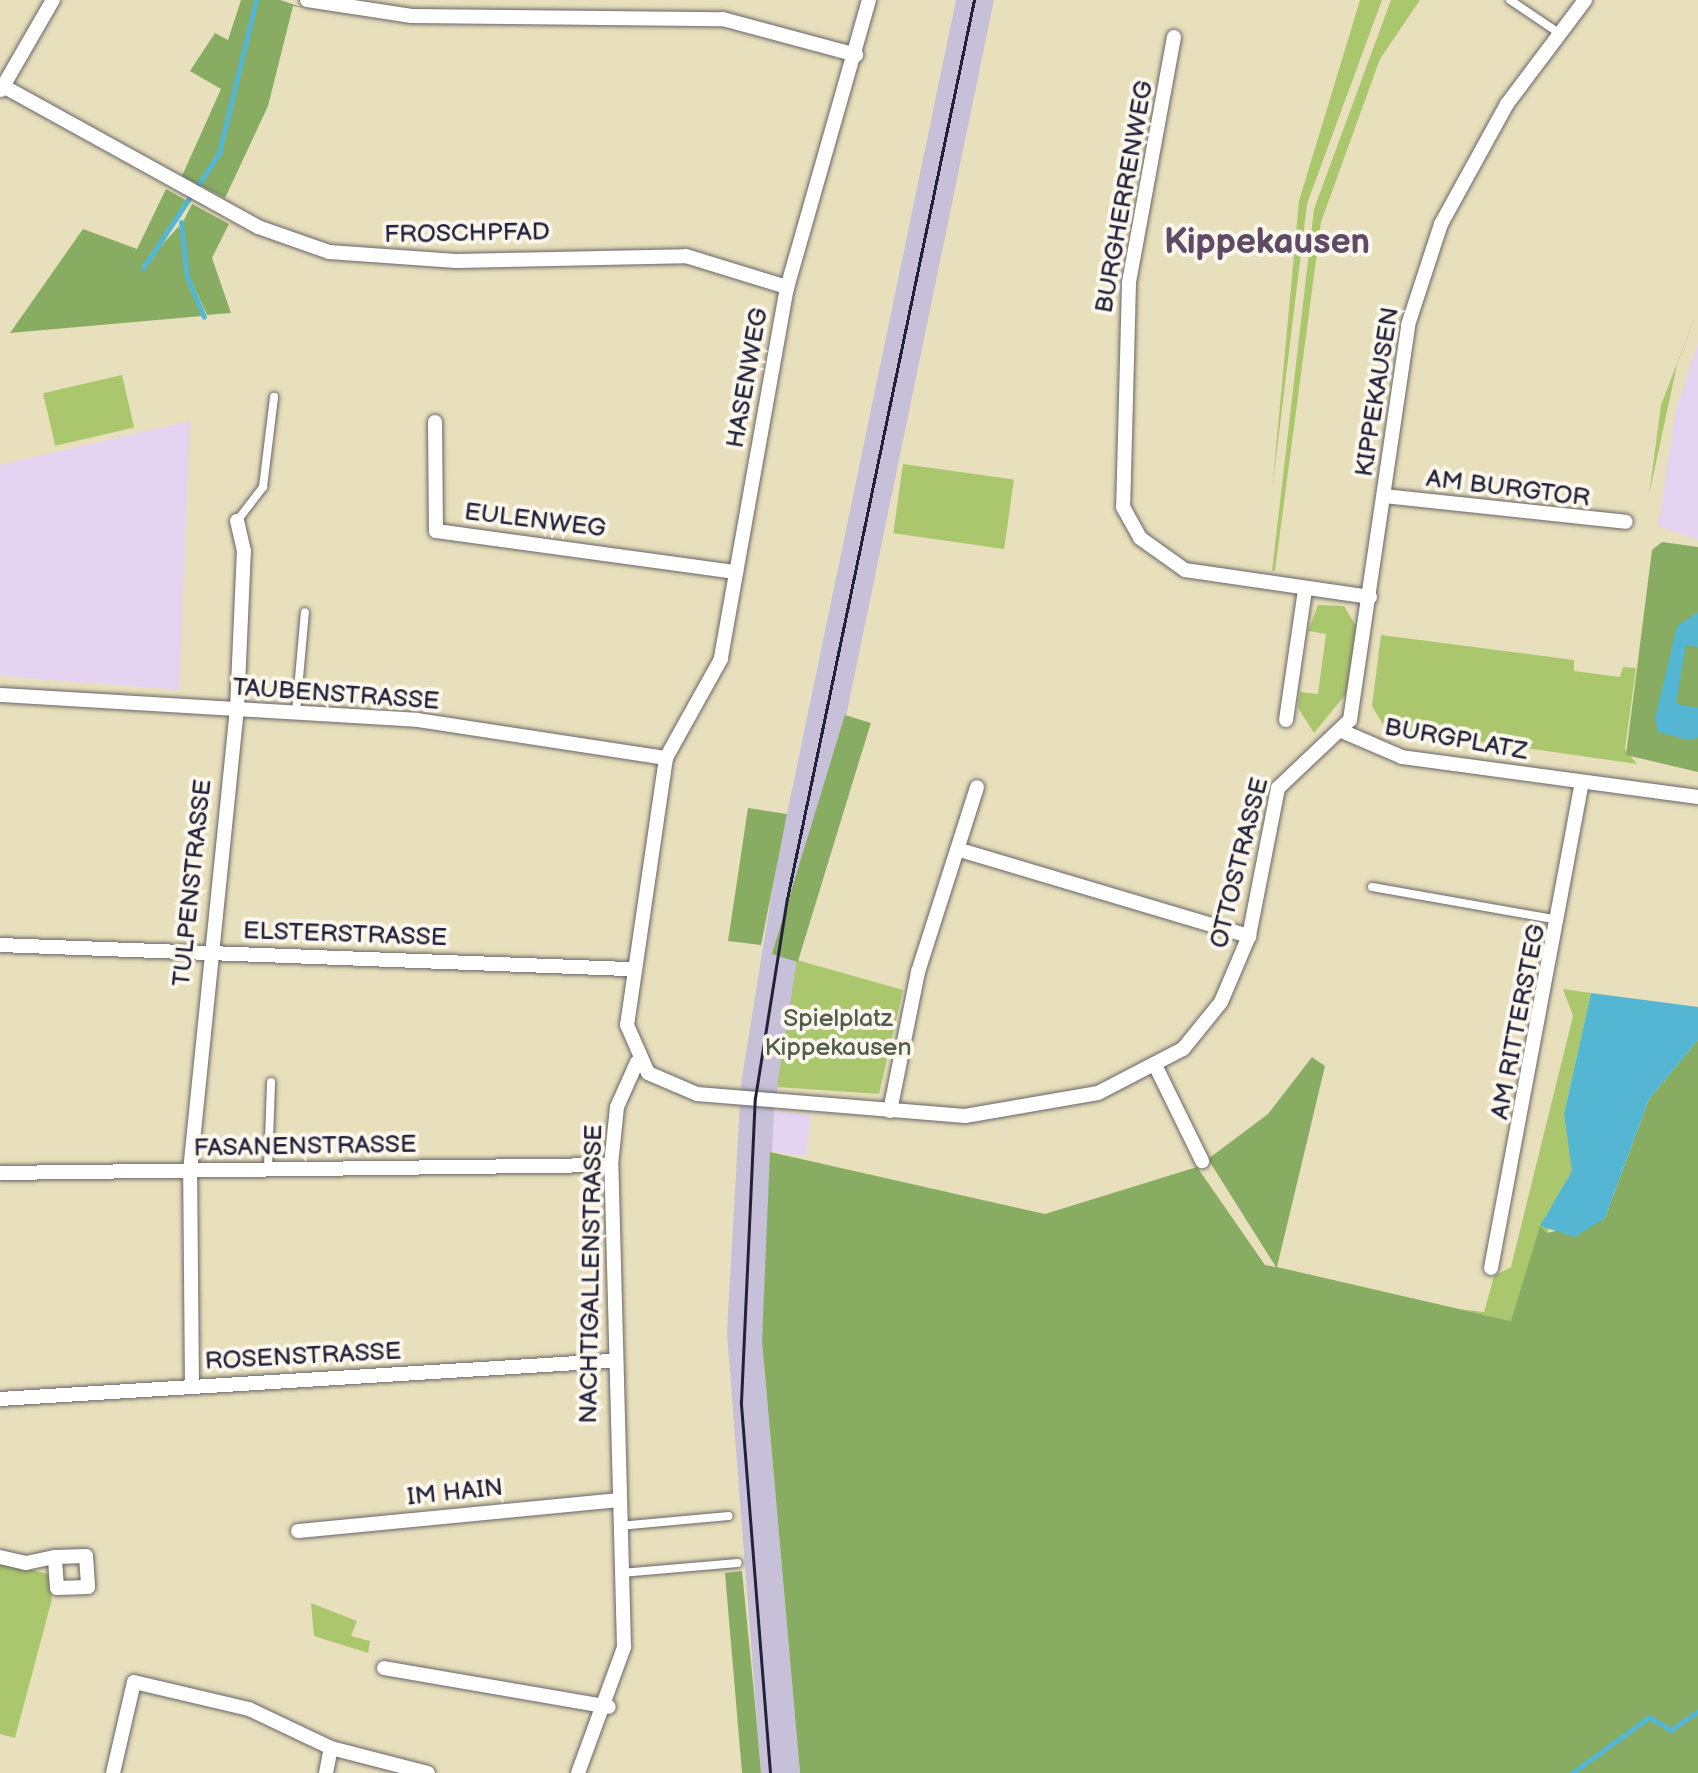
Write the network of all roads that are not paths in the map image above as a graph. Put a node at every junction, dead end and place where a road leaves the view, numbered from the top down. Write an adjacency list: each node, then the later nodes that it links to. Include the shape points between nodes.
1 (53, 0): 9 (street)
2 (308, 0): 8 (street, via 412,16 723,19)
3 (869, 0): 8 (street, HASENWEG)
4 (1510, 0): 6 (lane)
5 (1585, 0): 6 (street, KIPPEKAUSEN)
6 (1559, 34): 13 (street, KIPPEKAUSEN, via 1478,150 1442,224 1408,325)
7 (1174, 37): 17 (street, BURGHERRENWEG, via 1129,283 1123,506 1140,538 1185,570)
8 (856, 55): 10 (street, HASENWEG)
9 (2, 89): 10 (street, FROSCHPFAD, via 201,197 328,252 456,261 686,256)
10 (787, 287): 16 (street, HASENWEG)
11 (274, 398): 14 (lane, TULPENSTRASSE, via 263,487)
12 (435, 422): 16 (street, EULENWEG, via 436,531)
13 (1384, 496): 15 (street, AM BURGTOR); 18 (street, KIPPEKAUSEN)
14 (237, 521): 21 (street, TULPENSTRASSE, via 244,551)
15 (1626, 522)
16 (736, 572): 25 (street, HASENWEG, via 721,659)
17 (1305, 589): 18 (street, BURGHERRENWEG); 23 (street)
18 (1370, 597): 24 (street, BURGPLATZ)
19 (305, 612): 22 (lane)
20 (0, 695): 21 (street, TAUBENSTRASSE)
21 (236, 709): 22 (street, TAUBENSTRASSE); 34 (street, TULPENSTRASSE)
22 (296, 714): 25 (street, TAUBENSTRASSE, via 417,720)
23 (1286, 720)
24 (1344, 732): 26 (street, BURGPLATZ, via 1402,758); 32 (street, OTTOSTRASSE, via 1289,768 1278,788)
25 (666, 758): 35 (street)
26 (1582, 783): 28 (street, BURGPLATZ); 31 (street, AM RITTERSTEG)
27 (977, 787): 29 (street)
28 (1698, 797)
29 (960, 850): 32 (street); 39 (street, via 918,972)
30 (1372, 887): 31 (lane)
31 (1561, 920): 45 (street, AM RITTERSTEG)
32 (1249, 936): 37 (street, OTTOSTRASSE, via 1204,1028)
33 (0, 946): 34 (street, ELSTERSTRASSE)
34 (206, 952): 35 (street, ELSTERSTRASSE); 43 (street, TULPENSTRASSE)
35 (629, 969): 36 (street, via 626,1025)
36 (637, 1062): 39 (street, OTTOSTRASSE, via 663,1084 697,1094); 41 (street, NACHTIGALLENSTRASSE, via 617,1107)
37 (1156, 1068): 39 (street, OTTOSTRASSE, via 1042,1108 965,1116); 40 (street)
38 (271, 1082): 42 (lane)
39 (890, 1110)
40 (1202, 1162)
41 (611, 1165): 42 (street, FASANENSTRASSE); 46 (street, NACHTIGALLENSTRASSE)
42 (268, 1169): 43 (street, FASANENSTRASSE)
43 (190, 1171): 44 (street, FASANENSTRASSE); 47 (street, TULPENSTRASSE)
44 (0, 1173)
45 (1492, 1268)
46 (609, 1361): 47 (street, ROSENSTRASSE); 49 (street, NACHTIGALLENSTRASSE)
47 (192, 1386): 48 (street, ROSENSTRASSE)
48 (0, 1399)
49 (618, 1500): 51 (street, NACHTIGALLENSTRASSE); 52 (street, IM HAIN)
50 (729, 1516): 51 (lane)
51 (618, 1526): 56 (street, NACHTIGALLENSTRASSE)
52 (298, 1532)
53 (0, 1556): 54 (street)
54 (55, 1557)
55 (738, 1563): 56 (lane)
56 (621, 1574): 58 (street, NACHTIGALLENSTRASSE, via 624,1647)
57 (384, 1668): 58 (street)
58 (609, 1708): 63 (street, NACHTIGALLENSTRASSE)
59 (331, 1748): 60 (street, via 249,1709 134,1682); 61 (street); 62 (street)
60 (113, 1773)
61 (326, 1773)
62 (428, 1773)
63 (578, 1773)

